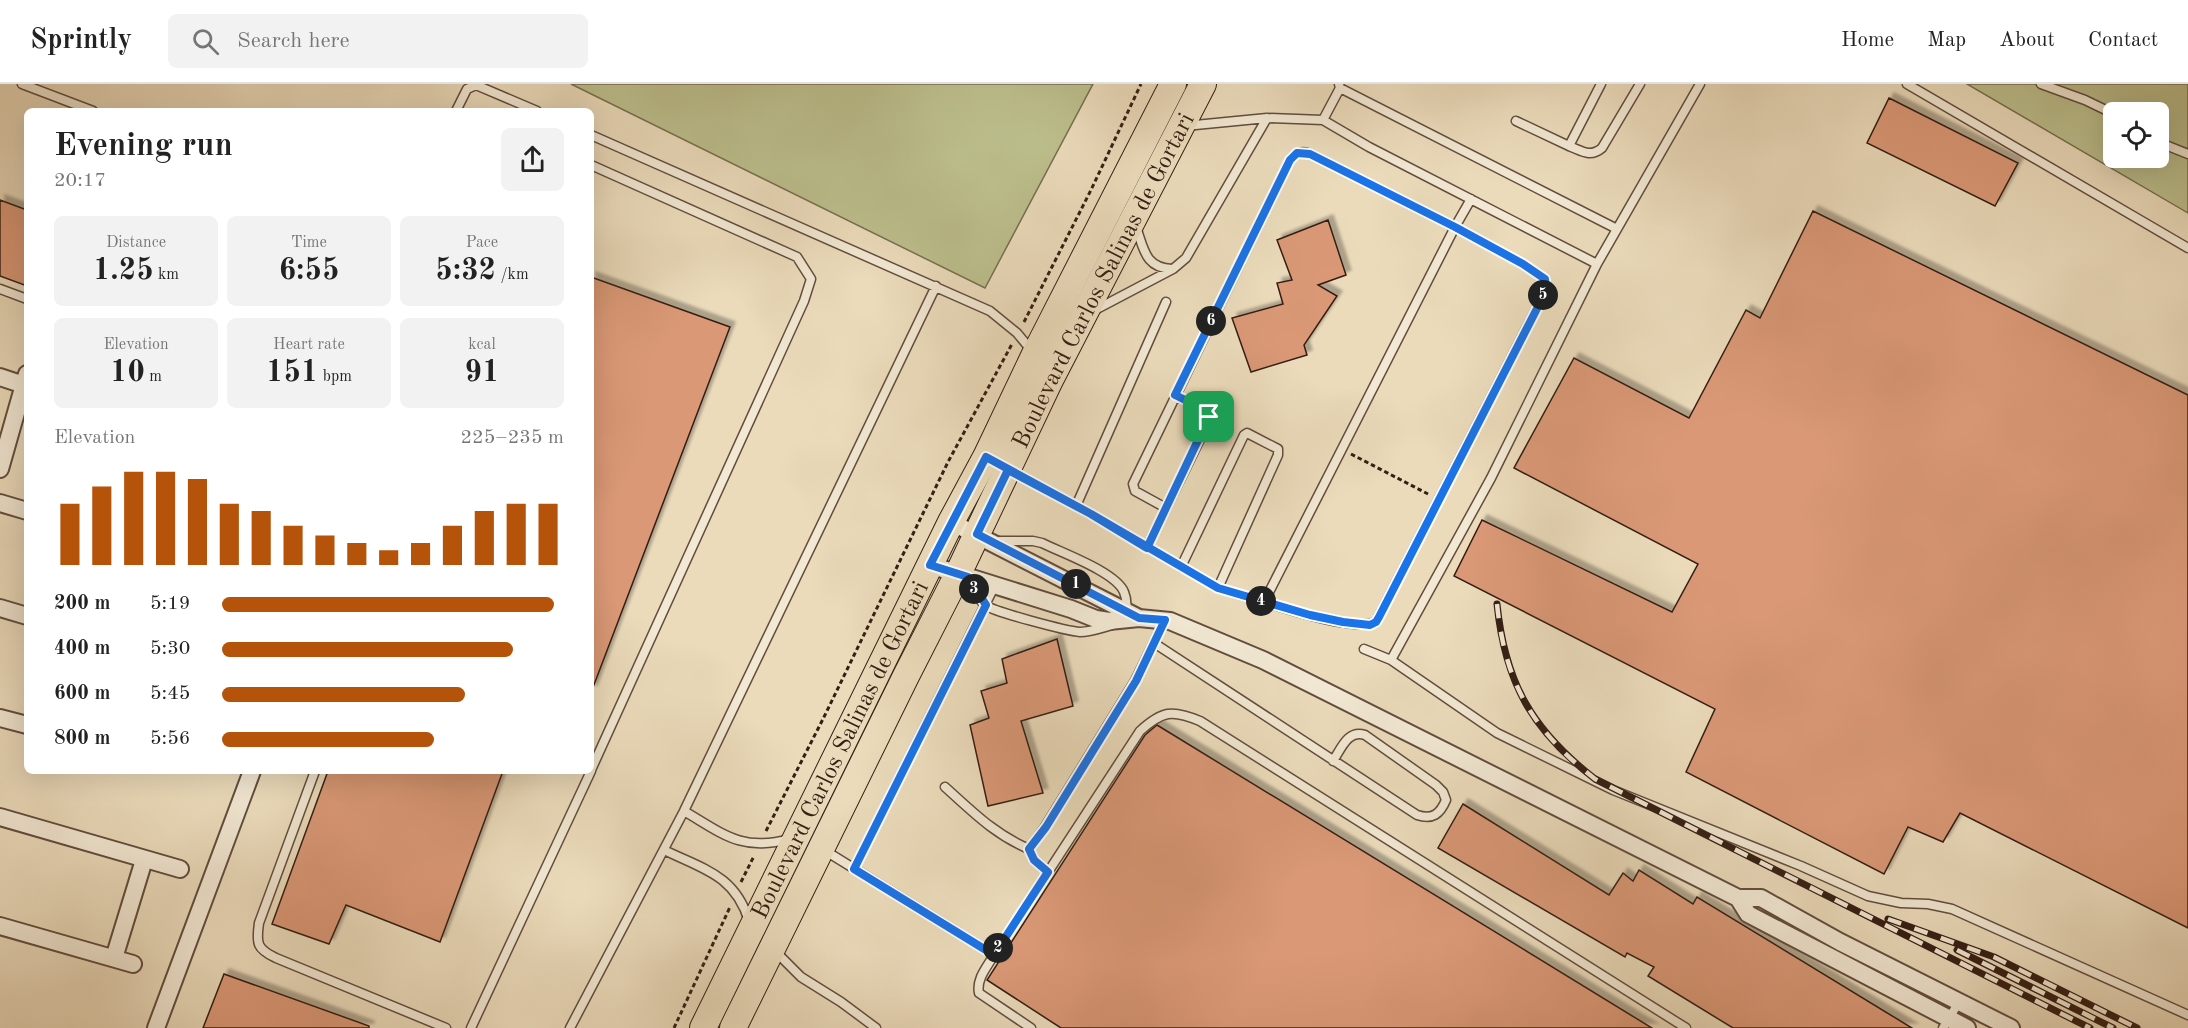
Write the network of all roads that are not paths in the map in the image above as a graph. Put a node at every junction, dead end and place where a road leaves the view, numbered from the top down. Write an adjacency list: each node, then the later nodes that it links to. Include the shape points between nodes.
1 (22, 84): 10 (lane)
2 (1173, 84): 35 (main road, Boulevard Carlos Salinas de Gortari)
3 (1203, 84): 17 (main road, Boulevard Carlos Salinas de Gortari)
4 (1601, 84): 19 (lane)
5 (1640, 84): 19 (lane, via 1600,150 1589,154)
6 (1700, 84): 26 (lane)
7 (1907, 84): 27 (lane)
8 (2041, 84): 13 (lane)
9 (1340, 86): 15 (lane); 26 (lane)
10 (85, 108)
11 (458, 108): 12 (lane, via 467,89 476,85)
12 (530, 108)
13 (2103, 109)
14 (1266, 118): 15 (lane); 17 (lane); 29 (lane, via 1198,239)
15 (1323, 120): 23 (lane)
16 (1516, 121): 19 (lane)
17 (1182, 126): 24 (main road, Boulevard Carlos Salinas de Gortari)
18 (594, 136): 30 (lane)
19 (1569, 146)
20 (2169, 146): 21 (lane)
21 (2188, 154)
22 (594, 166): 70 (lane, via 797,257 811,279)
23 (1471, 199): 25 (lane); 28 (lane)
24 (1134, 220): 29 (lane, via 1150,261 1154,266); 34 (main road, Boulevard Carlos Salinas de Gortari)
25 (1455, 227): 39 (lane, via 1310,154 1294,155); 58 (lane); 58 (lane, via 1541,275 1547,284 1546,291 1376,622 1343,622)
26 (1617, 229): 28 (lane)
27 (2188, 248)
28 (1597, 264): 66 (lane, via 1491,478)
29 (1173, 269): 34 (lane)
30 (936, 286): 35 (lane, via 994,313); 75 (lane)
31 (0, 289): 32 (lane)
32 (24, 298)
33 (1166, 302): 43 (lane)
34 (1085, 315): 40 (main road, Boulevard Carlos Salinas de Gortari, via 1050,380)
35 (1035, 354): 40 (main road, Boulevard Carlos Salinas de Gortari)
36 (0, 377): 37 (street)
37 (24, 382)
38 (24, 389): 41 (street)
39 (1175, 395): 44 (lane, via 1133,486 1135,491); 44 (lane, via 1204,409 1209,417)
40 (997, 463): 43 (lane); 46 (main road, Boulevard Carlos Salinas de Gortari); 47 (main road, Boulevard Carlos Salinas de Gortari)
41 (0, 469)
42 (0, 503): 45 (street)
43 (1076, 506): 49 (lane)
44 (1166, 508): 49 (lane)
45 (24, 510)
46 (951, 522): 47 (street); 51 (main road, Boulevard Carlos Salinas de Gortari)
47 (984, 538): 48 (lane); 50 (street); 54 (main road, Boulevard Carlos Salinas de Gortari)
48 (1033, 540): 50 (lane); 62 (lane, via 1113,579 1124,592)
49 (1147, 548): 52 (lane)
50 (1025, 558): 53 (street)
51 (930, 565): 54 (street); 77 (main road, Boulevard Carlos Salinas de Gortari)
52 (1181, 567): 56 (lane); 56 (lane, via 1244,435 1274,446 1278,455)
53 (1055, 574): 57 (street); 62 (street)
54 (963, 575): 55 (street); 59 (lane); 78 (main road, Boulevard Carlos Salinas de Gortari)
55 (995, 585): 57 (street); 59 (lane)
56 (1218, 588): 58 (lane)
57 (1043, 600): 62 (street, via 1096,619)
58 (1264, 602)
59 (986, 605): 62 (lane, via 1080,632 1097,630); 83 (lane)
60 (0, 608): 61 (street)
61 (24, 615)
62 (1129, 617): 63 (street)
63 (1165, 620): 64 (lane); 85 (street, via 1263,660)
64 (1154, 643): 69 (lane); 79 (lane, via 1136,681)
65 (1364, 649): 66 (lane)
66 (1390, 660): 93 (lane, via 1497,733 1613,790 1868,896 1952,909)
67 (0, 718): 68 (street)
68 (24, 724)
69 (1333, 761): 69 (lane, via 1417,816 1436,816 1446,800 1436,785 1365,735 1352,734)
70 (594, 764)
71 (251, 774): 95 (street)
72 (314, 774): 96 (lane, via 256,940 263,951 276,958)
73 (590, 774): 97 (lane)
74 (945, 787): 79 (lane, via 990,828)
75 (684, 811): 77 (lane, via 736,841 776,843); 80 (lane)
76 (0, 817): 81 (street)
77 (795, 837): 87 (main road, Boulevard Carlos Salinas de Gortari)
78 (821, 848): 83 (lane); 88 (main road, Boulevard Carlos Salinas de Gortari)
79 (1029, 849): 84 (lane, via 1034,860)
80 (664, 850): 87 (lane, via 717,875 744,905); 98 (lane)
81 (144, 860): 82 (street); 90 (street)
82 (180, 869)
83 (854, 869): 89 (lane)
84 (1048, 872): 89 (lane); 103 (lane, via 1140,731 1168,712 1186,715)
85 (1738, 897): 92 (street, via 1761,898); 94 (street, via 1748,914)
86 (0, 926): 90 (street)
87 (751, 928): 99 (main road, Boulevard Carlos Salinas de Gortari)
88 (773, 949): 100 (main road, Boulevard Carlos Salinas de Gortari); 101 (lane, via 801,976)
89 (994, 955): 102 (lane, via 981,976 979,993)
90 (114, 958): 91 (street)
91 (133, 964)
92 (1959, 1002): 94 (lane); 105 (street)
93 (2188, 1015)
94 (1946, 1023): 104 (street)
95 (156, 1028)
96 (446, 1028)
97 (471, 1028)
98 (570, 1028)
99 (703, 1028)
100 (733, 1028)
101 (876, 1028)
102 (1031, 1028)
103 (1686, 1028)
104 (1967, 1028)
105 (2011, 1028)

